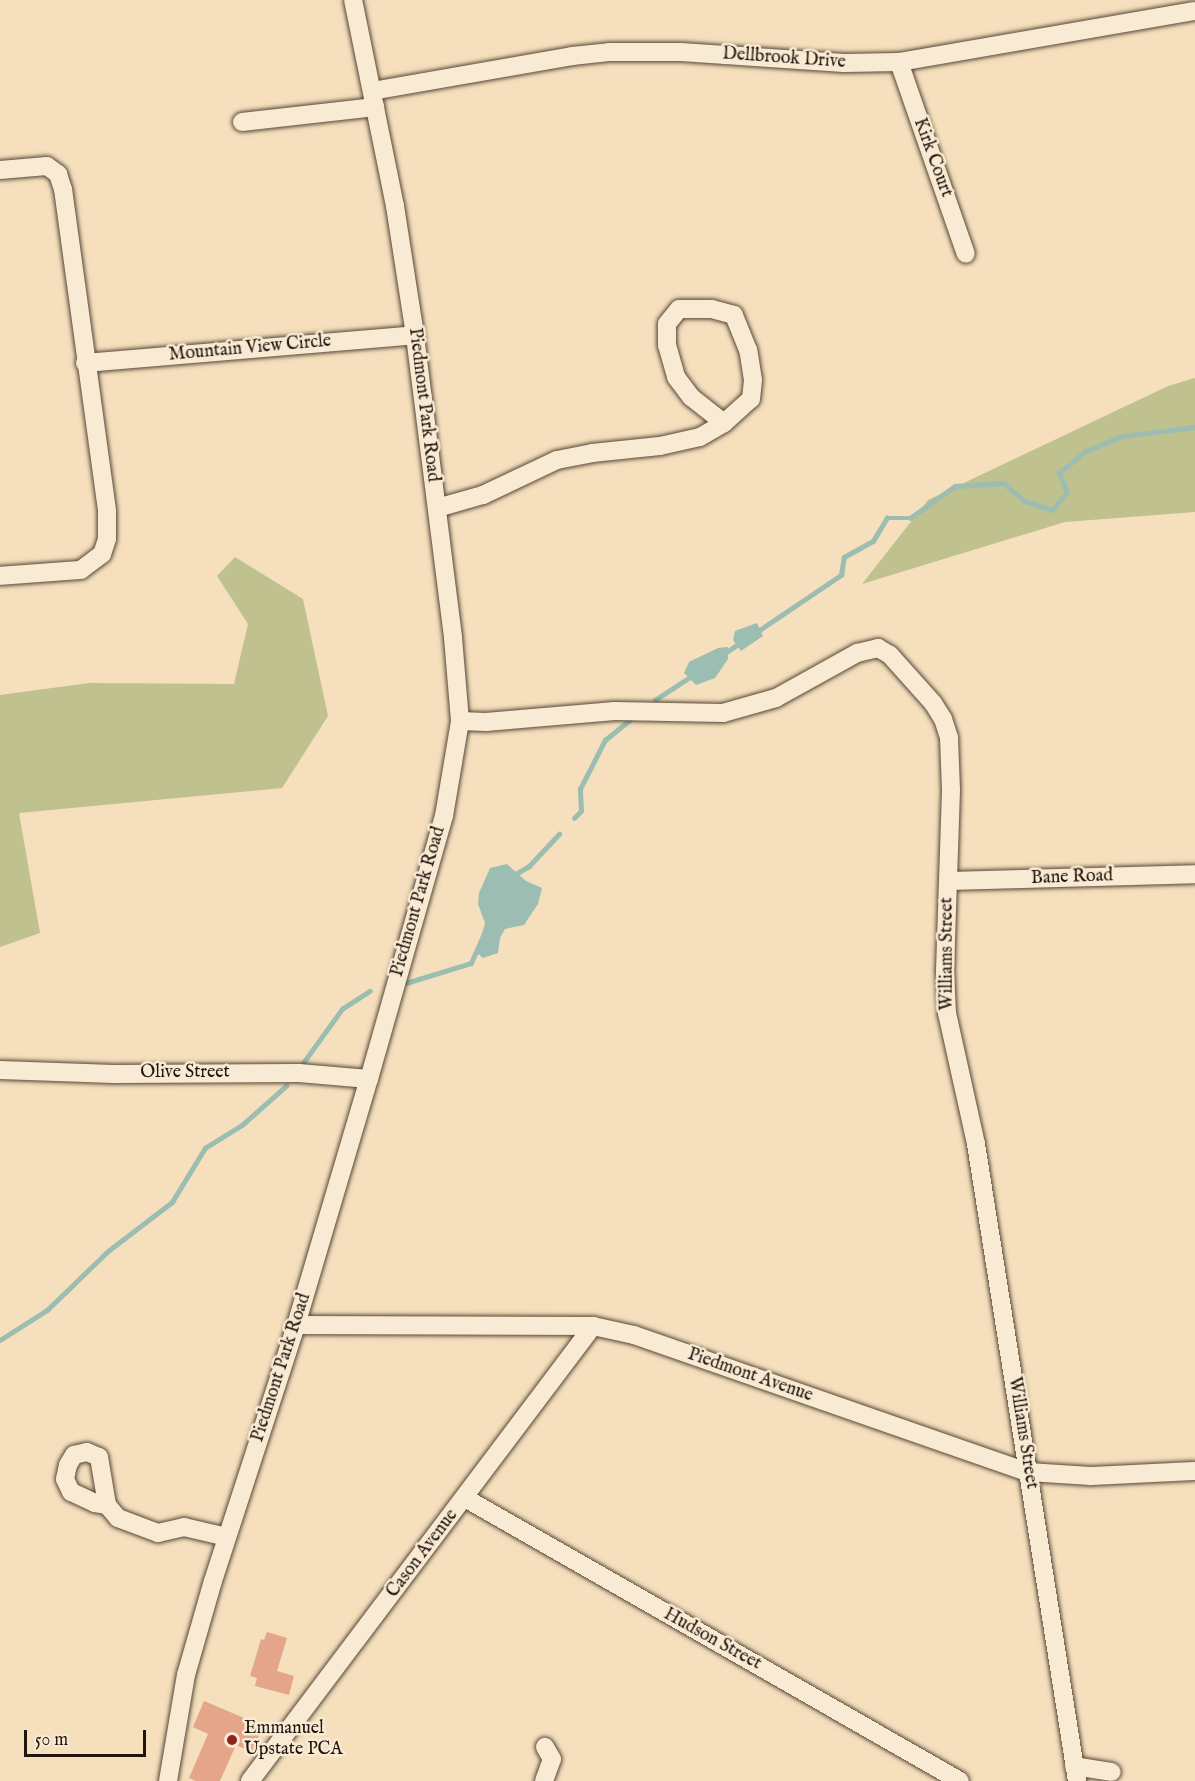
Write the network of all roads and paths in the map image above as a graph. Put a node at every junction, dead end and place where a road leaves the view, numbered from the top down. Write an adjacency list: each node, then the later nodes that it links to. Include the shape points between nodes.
1 (353, 0): 4 (street, Piedmont Park Road)
2 (1195, 11): 3 (street, Dellbrook Drive)
3 (898, 62): 4 (street, Dellbrook Drive, via 609,52 572,56); 7 (street, Kirk Court)
4 (374, 99): 5 (street, Dellbrook Drive); 8 (street, Piedmont Park Road)
5 (242, 122)
6 (0, 170): 9 (street, via 40,165 58,174)
7 (966, 254)
8 (414, 335): 9 (street, Mountain View Circle); 11 (street, Piedmont Park Road)
9 (85, 363): 12 (street, via 107,512 105,548 96,560 74,572)
10 (724, 423): 10 (street, via 751,399 753,380 748,350 734,315 712,309 680,309 667,324 667,345 676,377 691,397); 11 (street, via 700,437 660,446 557,460 483,495)
11 (436, 508): 13 (street, Piedmont Park Road)
12 (0, 576)
13 (460, 721): 15 (street, Williams Street, via 615,711 723,713 776,698 865,649 885,650 933,703 949,738); 17 (street, Piedmont Park Road, via 444,816)
14 (1195, 874): 15 (street, Bane Road)
15 (949, 881): 21 (street, Williams Street, via 947,1013 976,1144)
16 (0, 1071): 17 (street, Olive Street, via 299,1073)
17 (369, 1079): 18 (street, Piedmont Park Road)
18 (296, 1324): 19 (street, Piedmont Avenue); 24 (street, Piedmont Park Road)
19 (593, 1326): 21 (street, Piedmont Avenue, via 634,1335); 22 (street, Cason Avenue)
20 (1195, 1470): 21 (street, Piedmont Avenue, via 1091,1476)
21 (1028, 1472): 27 (street, Williams Street)
22 (465, 1498): 29 (street, Cason Avenue); 31 (street, Hudson Street)
23 (107, 1505): 24 (street, via 118,1518 158,1533 184,1527)
24 (227, 1538): 28 (street, Piedmont Park Road, via 186,1675)
25 (545, 1747): 30 (street, via 552,1759)
26 (1113, 1772): 27 (street)
27 (1076, 1774)
28 (168, 1781)
29 (250, 1781)
30 (544, 1781)
31 (960, 1781)

